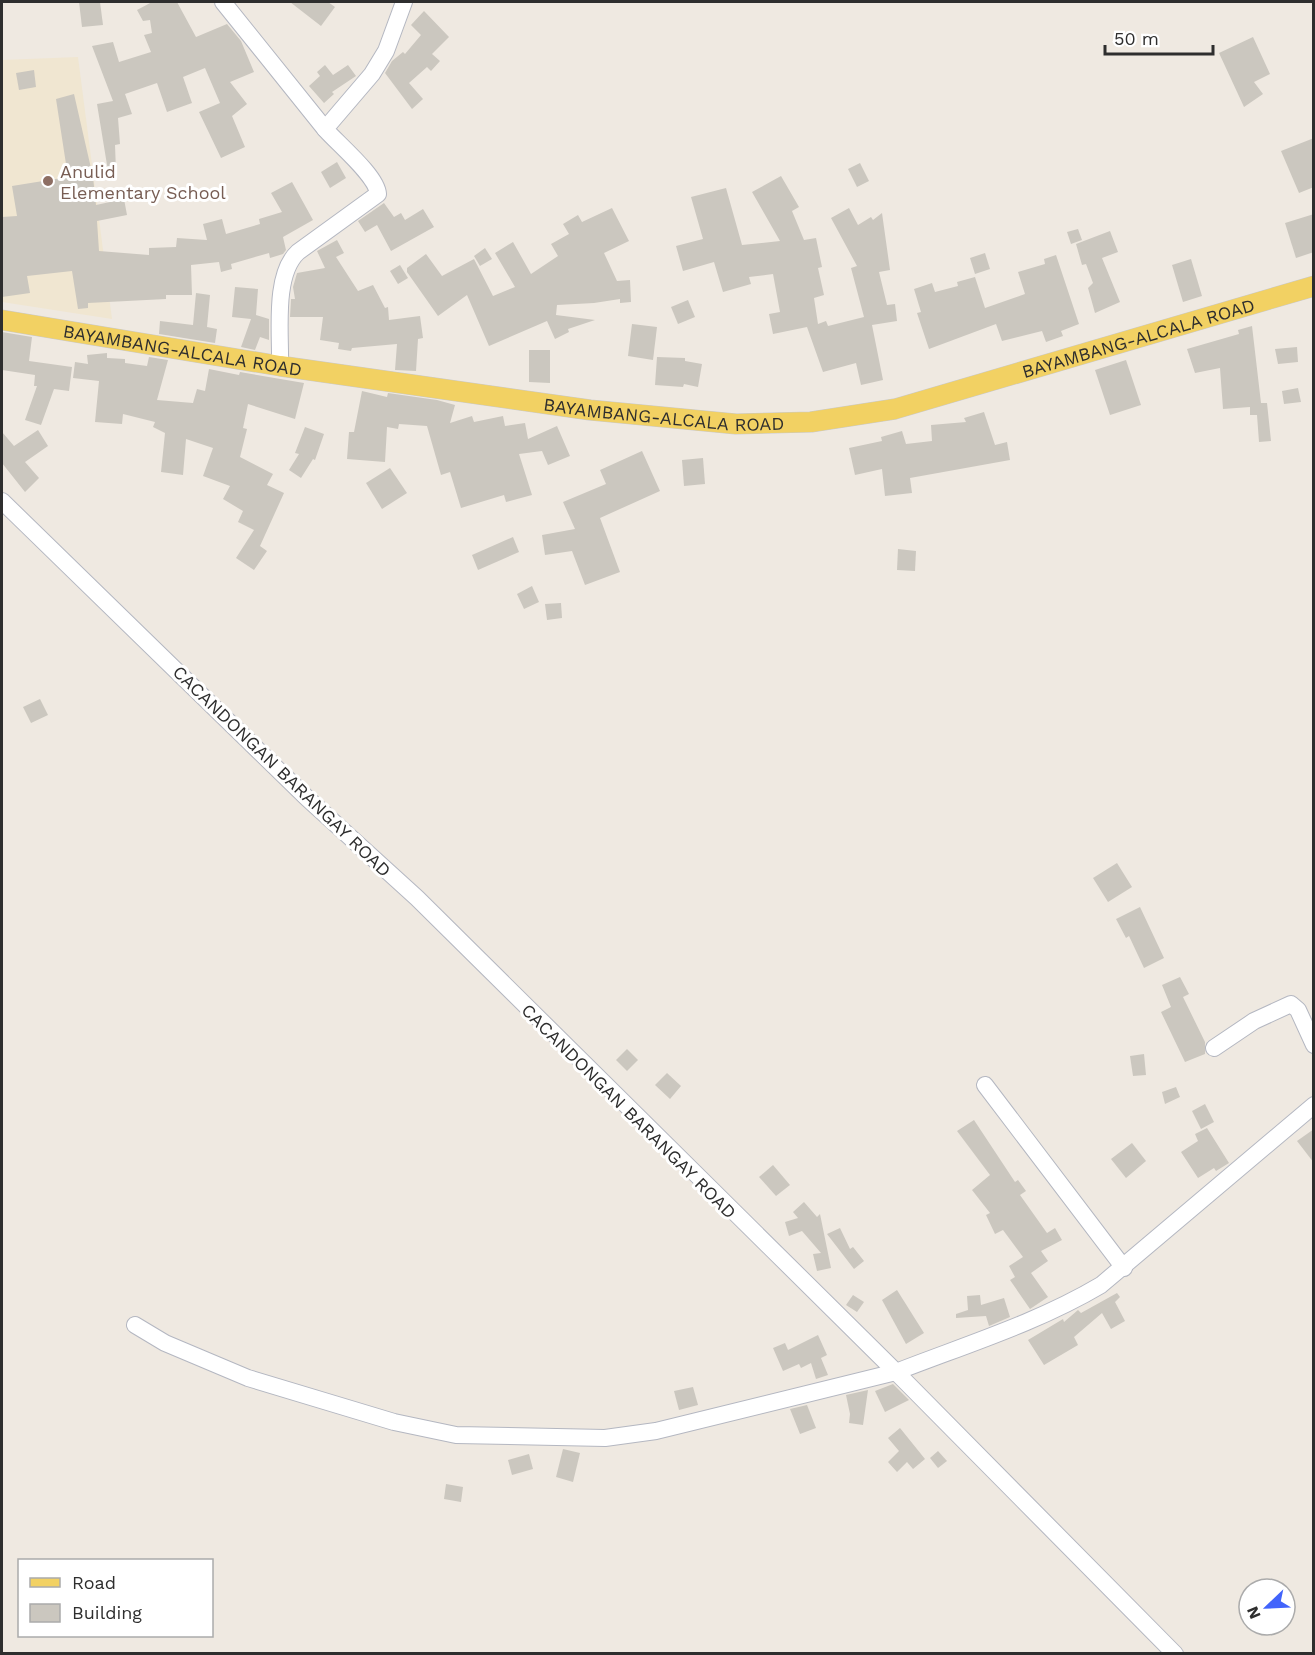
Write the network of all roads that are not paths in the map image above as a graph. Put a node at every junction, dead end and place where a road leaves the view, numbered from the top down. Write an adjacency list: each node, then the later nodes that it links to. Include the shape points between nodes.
1 (223, 2): 3 (street)
2 (404, 2): 3 (street, via 386,51 372,74)
3 (325, 129): 6 (street, via 369,176 378,194 298,252 287,265 282,286)
4 (1314, 286): 6 (main road, BAYAMBANG-ALCALA ROAD, via 895,409 812,422 736,424 651,417)
5 (2, 320): 6 (main road, BAYAMBANG-ALCALA ROAD)
6 (280, 366)
7 (2, 501): 14 (street, CACANDONGAN BARANGAY ROAD, via 307,798 417,898)
8 (1314, 1045): 9 (street, via 1298,1010 1291,1004 1254,1021)
9 (1214, 1048)
10 (985, 1085): 12 (street)
11 (1314, 1105): 12 (street)
12 (1124, 1268): 14 (street, via 1066,1305)
13 (135, 1325): 14 (street, via 165,1343 248,1378 394,1422 456,1435 604,1438 646,1432)
14 (896, 1372): 15 (street, CACANDONGAN BARANGAY ROAD)
15 (1174, 1653)

